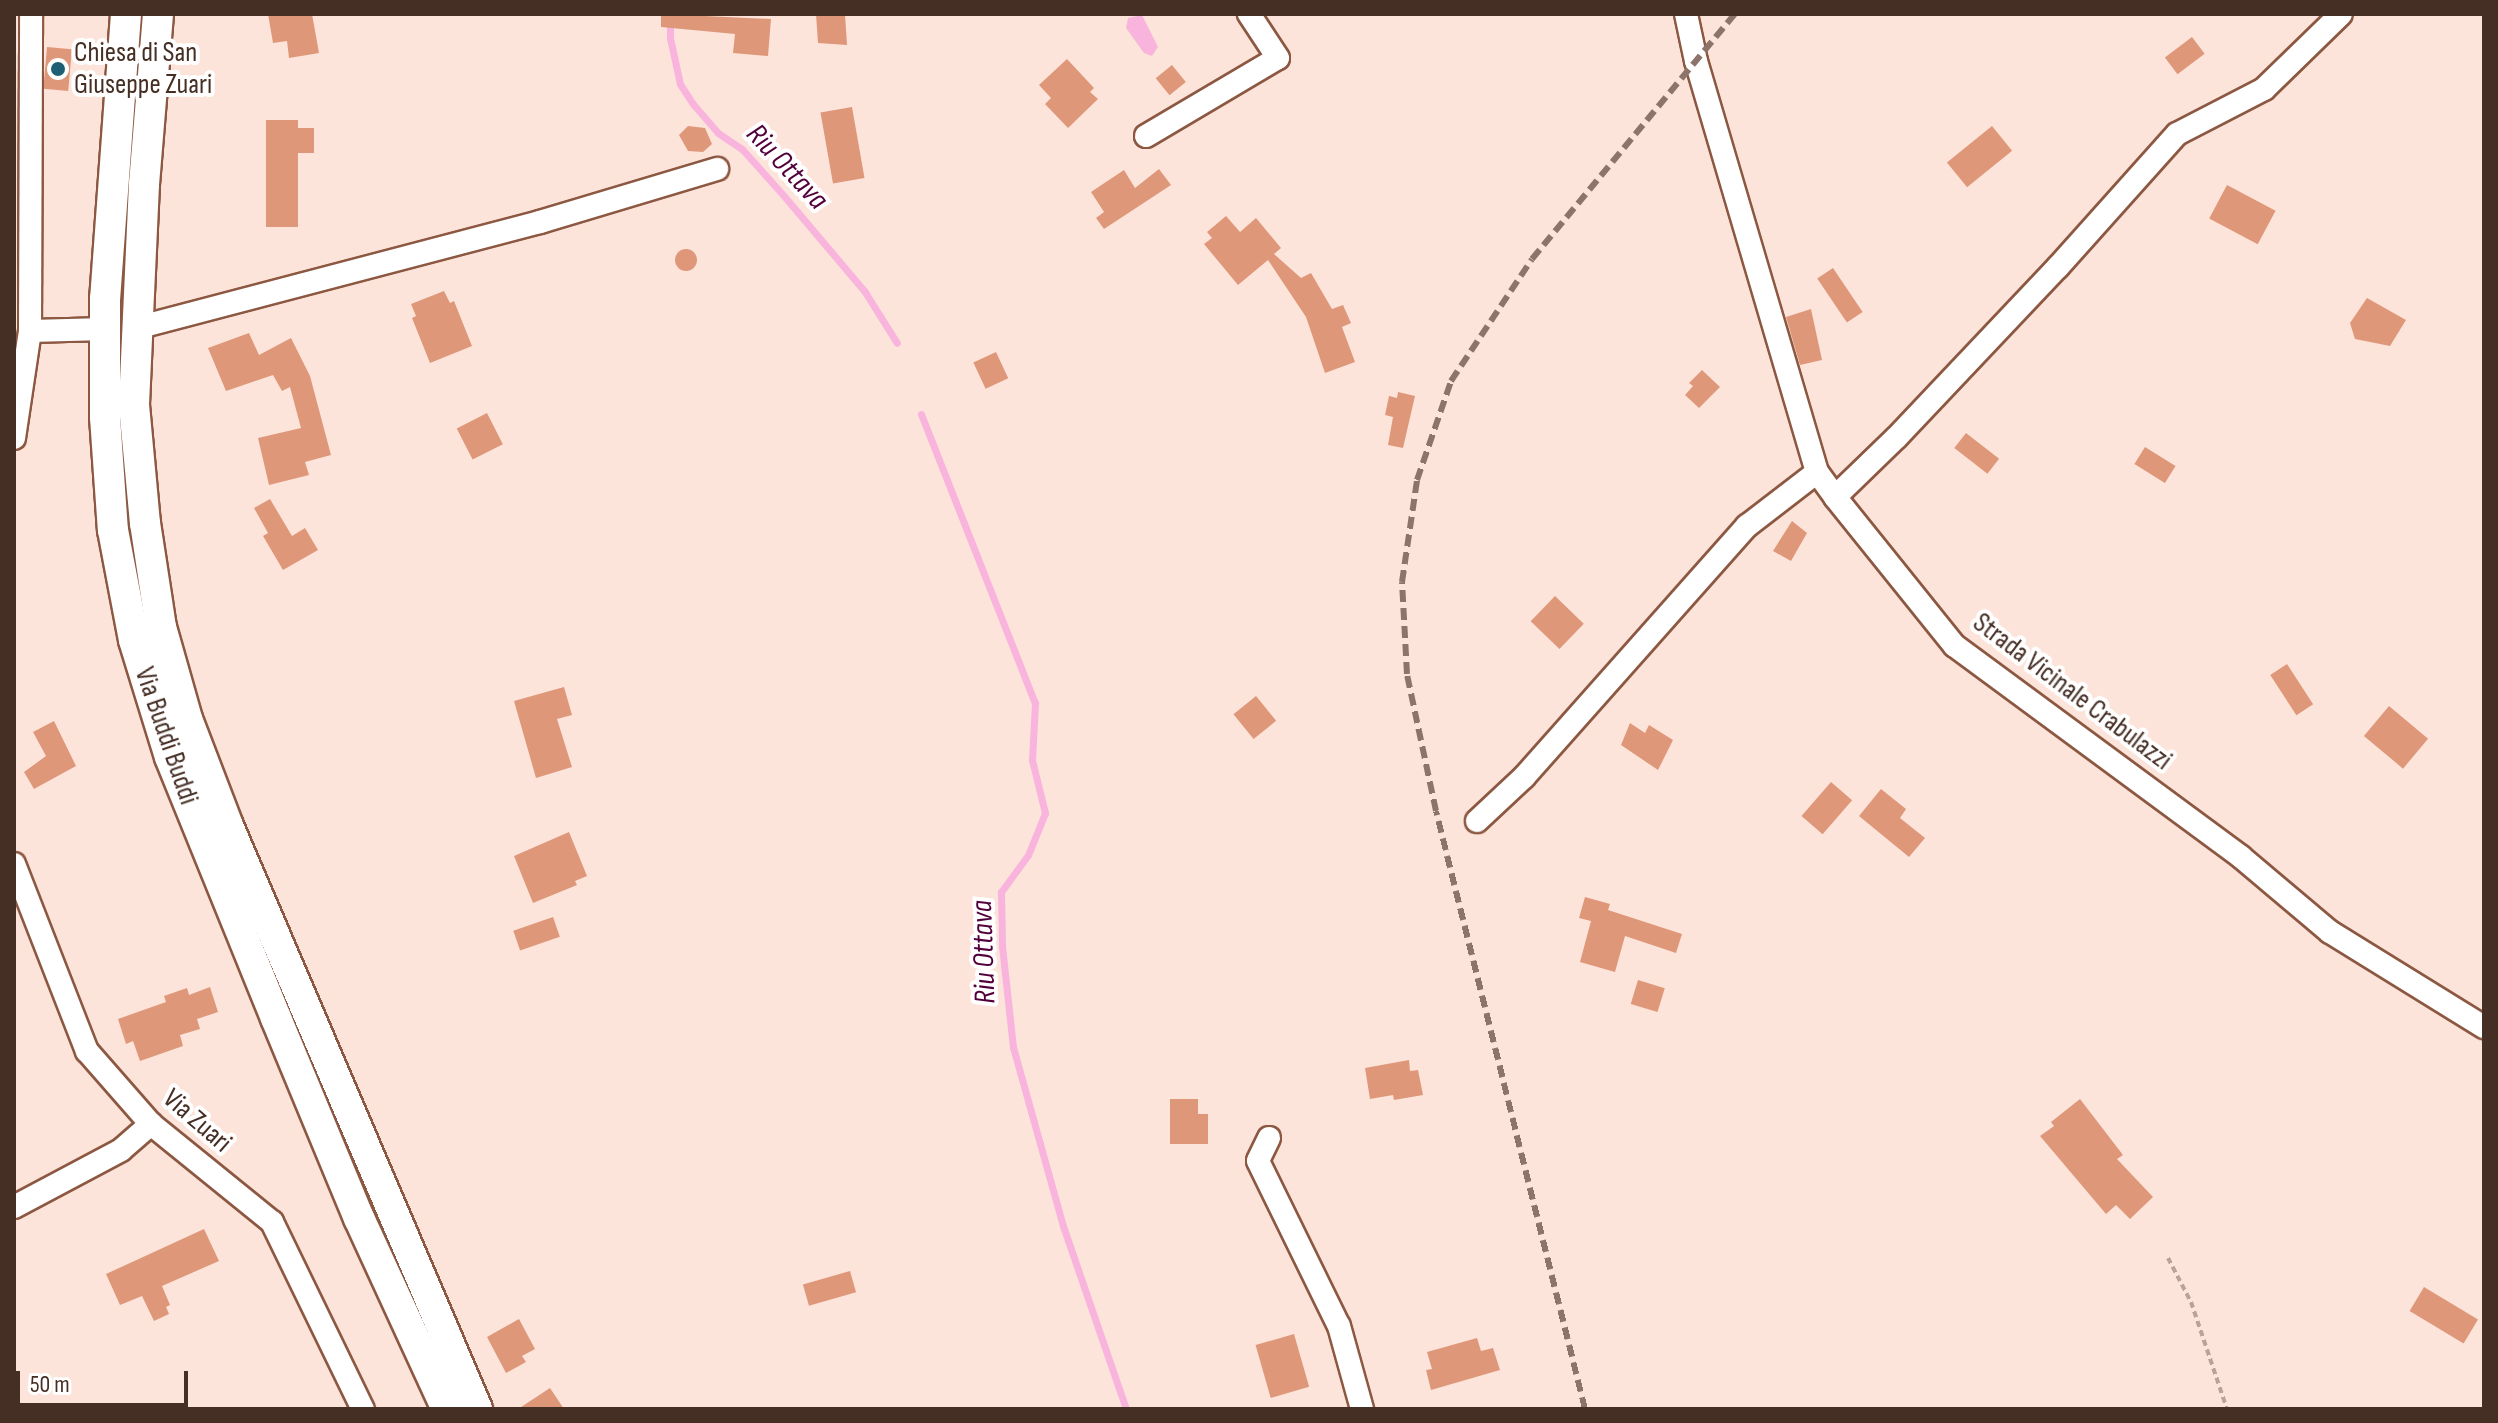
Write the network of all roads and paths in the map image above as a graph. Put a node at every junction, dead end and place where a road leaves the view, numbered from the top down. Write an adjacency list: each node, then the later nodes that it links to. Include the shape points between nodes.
1 (31, 14): 11 (street)
2 (126, 14): 10 (main road, Via Buddi Buddi)
3 (158, 14): 9 (main road, Via Buddi Buddi)
4 (1249, 14): 7 (street, via 1278,58)
5 (1686, 14): 13 (street, Strada Vicinale Crabulazzi)
6 (2341, 14): 14 (street, via 2264,89 2177,134 2048,278)
7 (1146, 136)
8 (717, 169): 9 (street, via 540,222)
9 (136, 328): 24 (main road, Via Buddi Buddi, via 134,405 145,523 161,627 187,719 301,1003)
10 (106, 329): 11 (street); 23 (main road, Via Buddi Buddi, via 105,417 113,530 134,640 170,757 359,1218)
11 (30, 331): 12 (street)
12 (14, 438)
13 (1817, 472): 14 (street, Strada Vicinale Crabulazzi); 15 (street, via 1747,526 1524,777)
14 (1835, 497): 17 (street, Strada Vicinale Crabulazzi, via 1955,646 2241,857 2330,932)
15 (1477, 821)
16 (14, 864): 18 (street, Via Zuari, via 87,1051)
17 (2484, 1027)
18 (151, 1124): 20 (street, via 121,1150); 22 (street, Via Zuari, via 272,1222)
19 (1269, 1138): 25 (street, via 1258,1161 1339,1326)
20 (14, 1207)
21 (2168, 1258): 26 (path, via 2191,1302)
22 (363, 1409)
23 (447, 1409)
24 (477, 1409)
25 (1362, 1409)
26 (2227, 1409)

